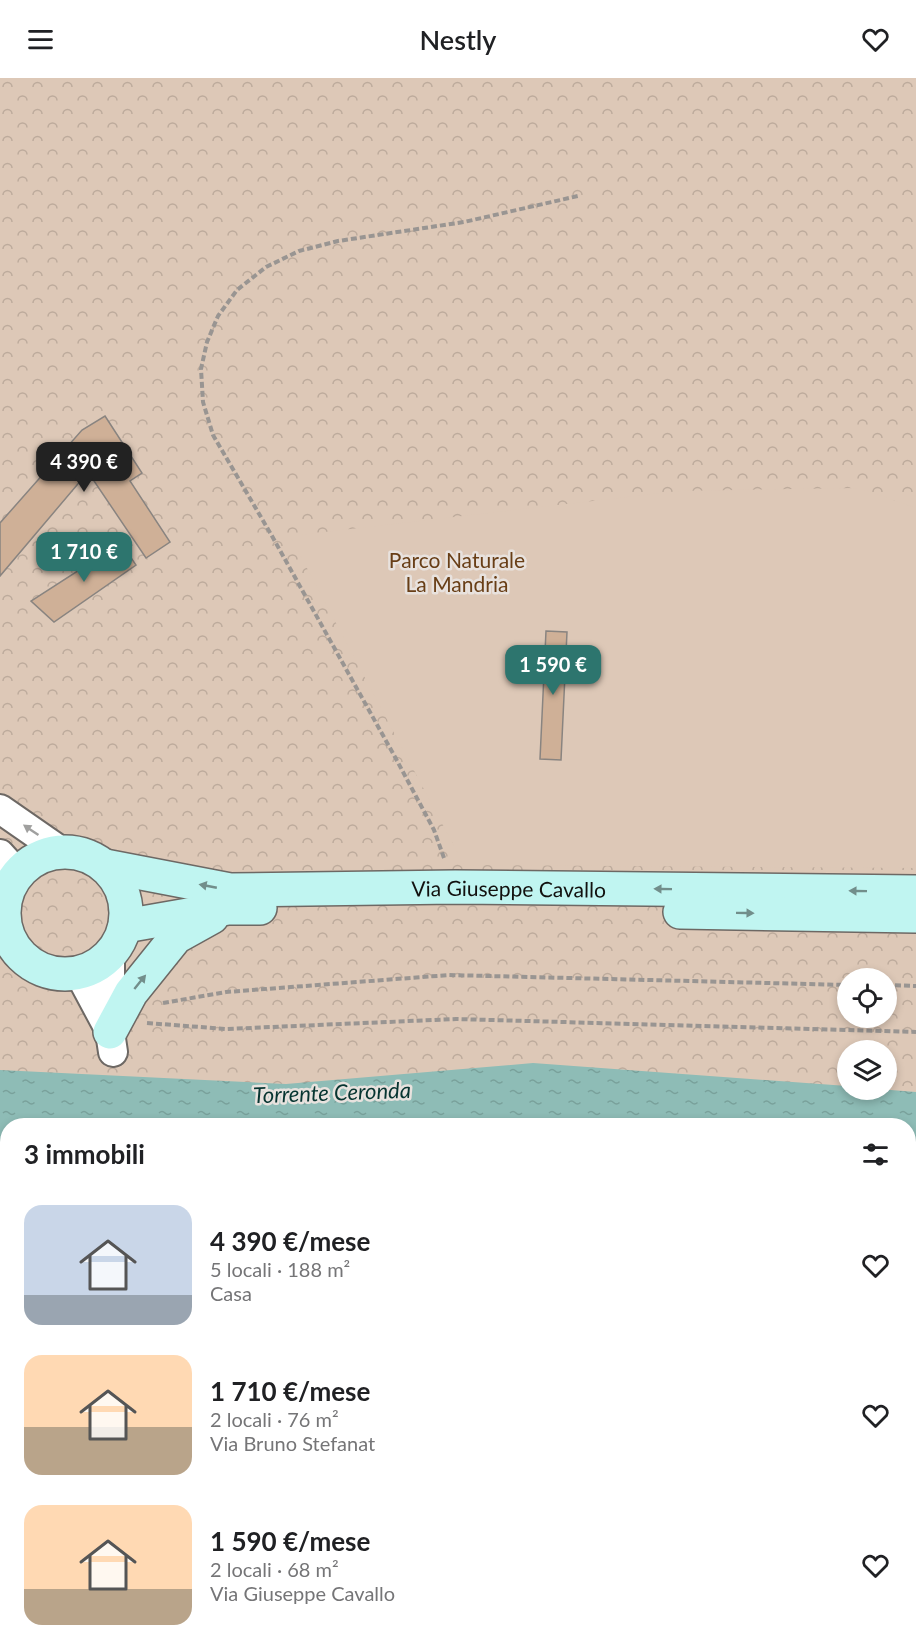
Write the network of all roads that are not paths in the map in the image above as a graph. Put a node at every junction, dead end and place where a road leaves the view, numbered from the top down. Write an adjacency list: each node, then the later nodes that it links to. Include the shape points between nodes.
1 (0, 809): 2 (street, one-way to 1)
2 (62, 852): 3 (street, via 77,852); 4 (street, via 45,855)
3 (105, 866): 5 (street, Via Giuseppe Cavallo, one-way to 3, via 455,887 230,890); 8 (street, via 123,893)
4 (7, 878): 9 (street)
5 (916, 892)
6 (228, 908): 7 (street, Via Giuseppe Cavallo, one-way to 7); 8 (street, Via Giuseppe Cavallo); 12 (street, one-way to 6, via 120,1012 131,993 176,937)
7 (916, 916)
8 (125, 926): 10 (street)
9 (5, 939): 11 (street, via 39,968 58,974)
10 (110, 955): 11 (street); 12 (street)
11 (79, 973): 12 (street)
12 (112, 1042)

